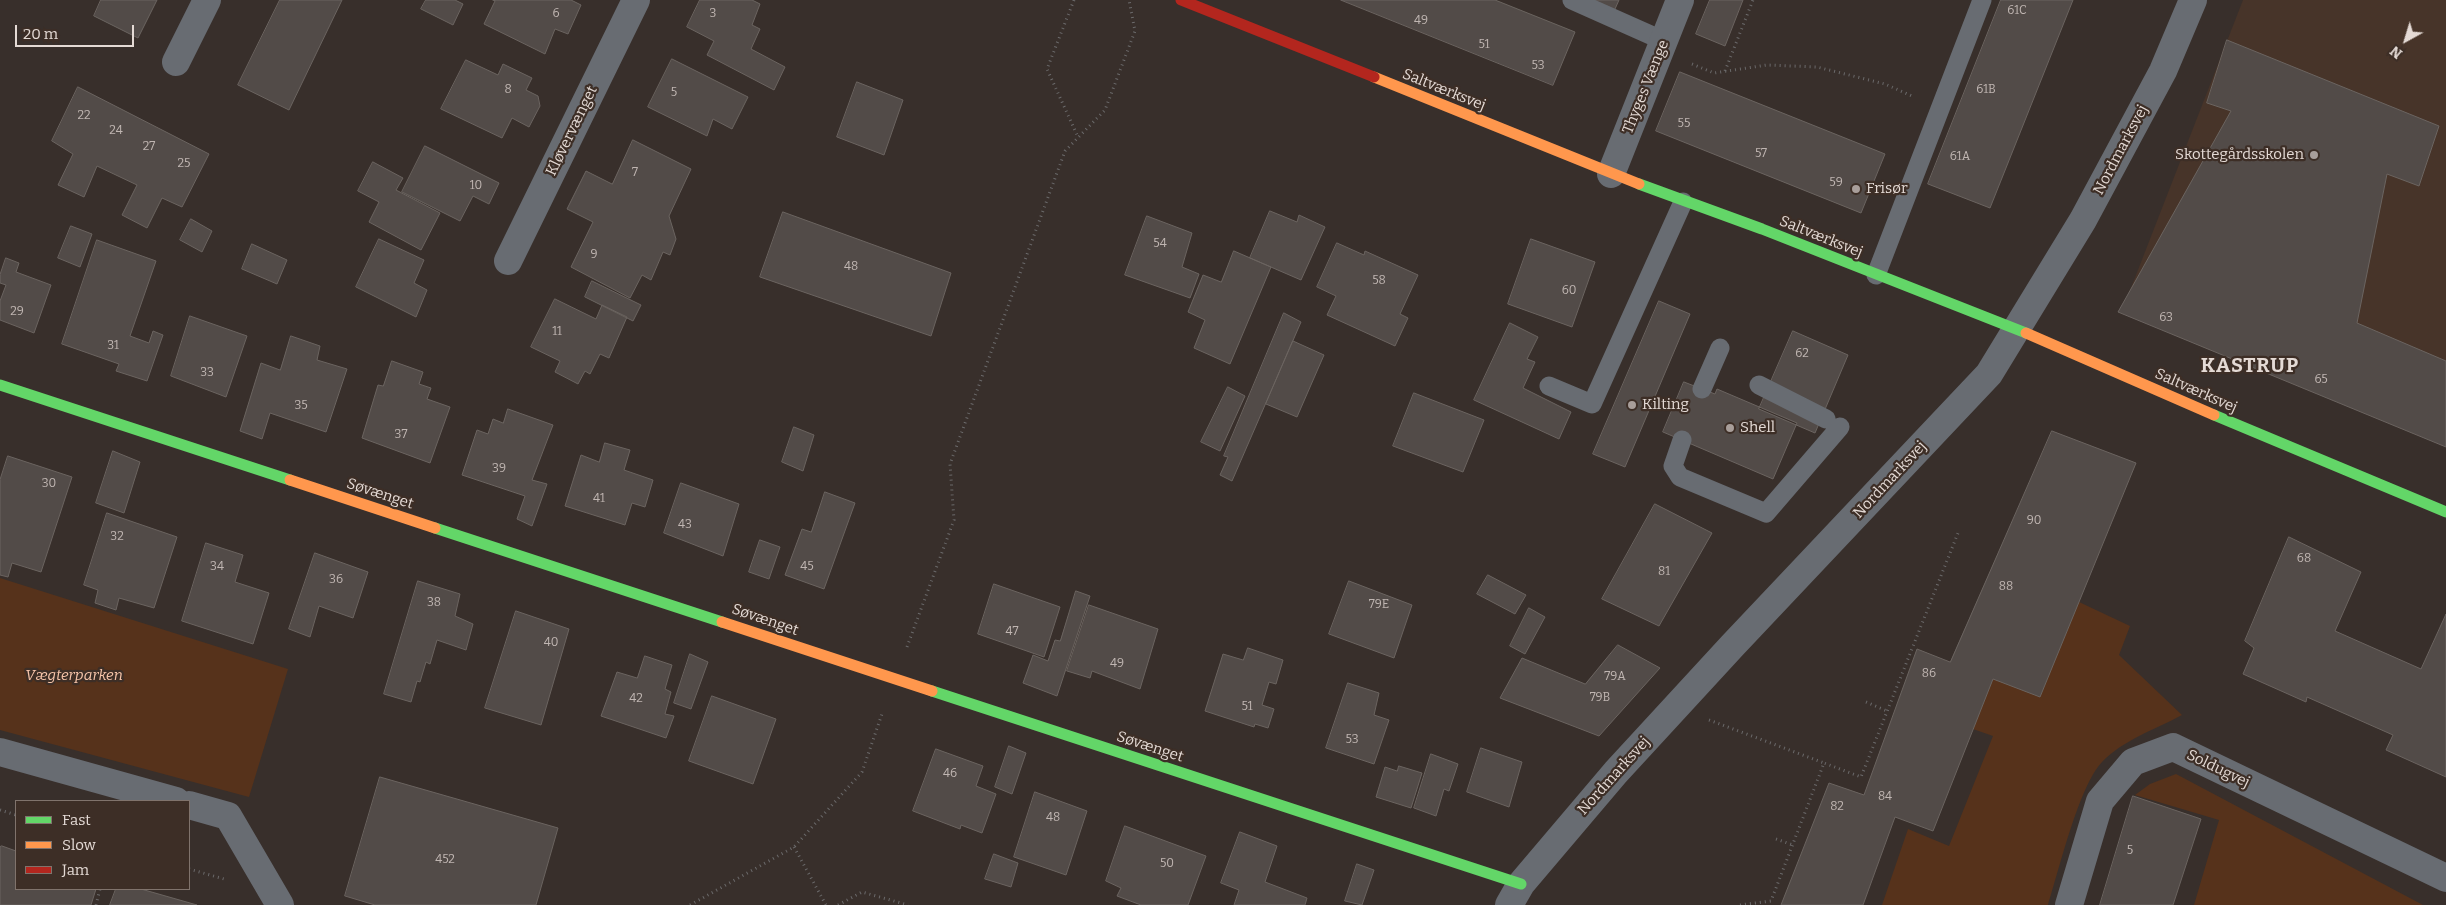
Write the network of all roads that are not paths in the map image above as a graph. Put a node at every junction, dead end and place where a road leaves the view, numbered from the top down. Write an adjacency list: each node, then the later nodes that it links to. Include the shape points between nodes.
1 (207, 0): 9 (street)
2 (636, 0): 12 (street, Kløvervænget)
3 (1181, 0): 10 (street, Saltværksvej)
4 (1572, 0): 8 (lane)
5 (1680, 0): 8 (street, Thyges Vænge)
6 (1982, 0): 13 (lane)
7 (2193, 0): 14 (street, Nordmarksvej, via 2163,71 2122,150 2084,220)
8 (1662, 46): 10 (street, Thyges Vænge)
9 (176, 62)
10 (1611, 174): 11 (street, Saltværksvej)
11 (1683, 202): 13 (street, Saltværksvej, via 1762,229); 17 (lane, via 1592,404)
12 (508, 261)
13 (1876, 275): 14 (street, Saltværksvej)
14 (2017, 329): 21 (street, Saltværksvej, via 2266,438); 26 (street, Nordmarksvej, via 1989,374 1610,779)
15 (1720, 348): 19 (lane)
16 (0, 386): 26 (street, Søvænget, via 714,618)
17 (1549, 386)
18 (1758, 386): 20 (lane, via 1833,423 1766,513 1680,477 1673,466)
19 (1702, 389)
20 (1682, 440)
21 (2446, 512)
22 (0, 752): 23 (street)
23 (172, 800)
24 (190, 805): 27 (street, via 228,816)
25 (2446, 878): 28 (street, Soldugvej, via 2173,747 2133,762 2100,801)
26 (1515, 895)
27 (280, 905)
28 (2069, 905)

